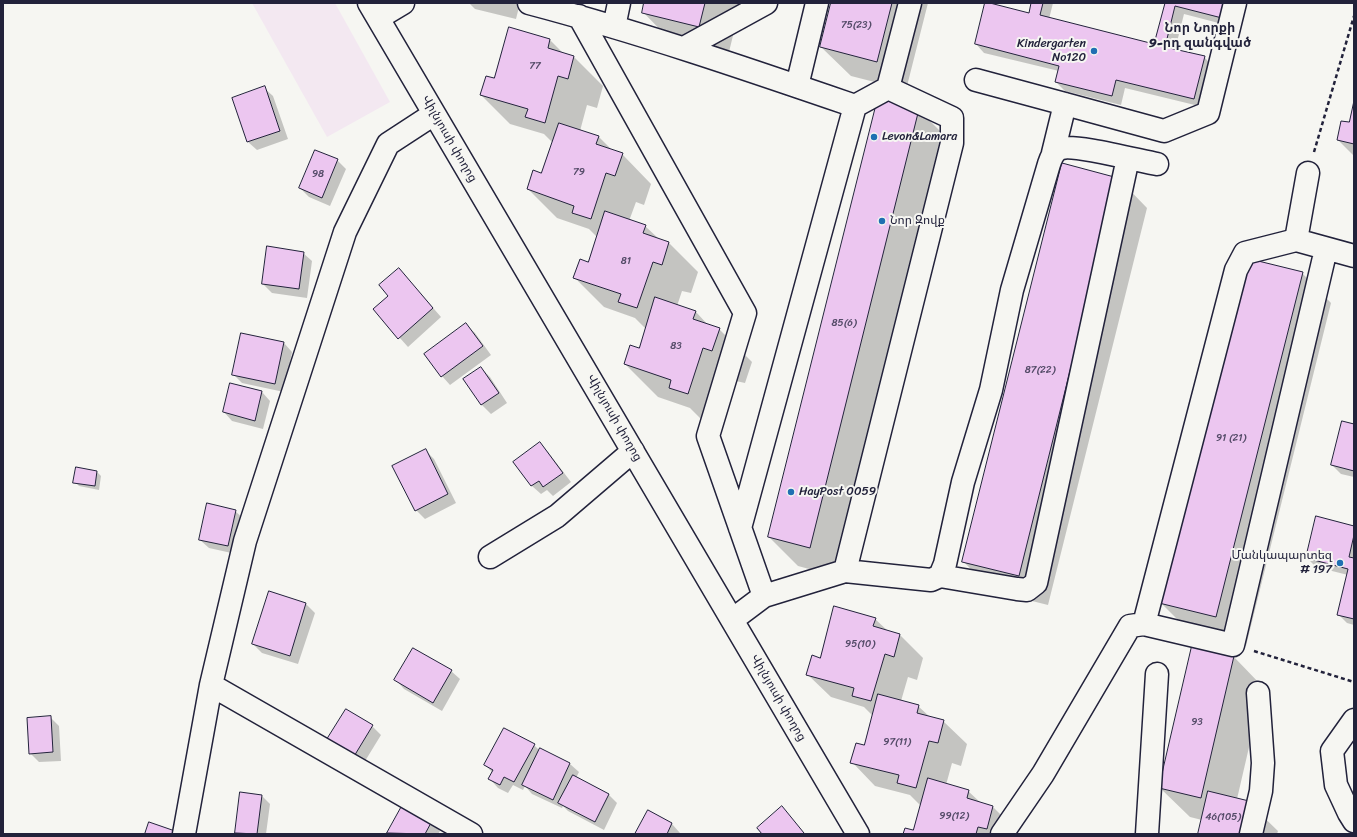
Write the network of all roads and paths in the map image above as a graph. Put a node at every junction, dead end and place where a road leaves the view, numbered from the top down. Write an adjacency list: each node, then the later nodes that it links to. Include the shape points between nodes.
1 (403, 3): 8 (street)
2 (529, 3): 9 (street)
3 (620, 3): 11 (street)
4 (766, 3): 12 (street)
5 (817, 3): 14 (street)
6 (910, 3): 15 (street)
7 (1235, 3): 16 (street, via 1208,113 1164,131)
8 (374, 10): 18 (street, Վիլնյուսի փողոց)
9 (579, 16): 11 (street); 27 (street, via 745,313 708,436)
10 (1354, 16): 22 (path)
11 (614, 27): 12 (street)
12 (684, 48): 14 (street)
13 (976, 80): 16 (street)
14 (797, 86): 17 (street)
15 (888, 88): 17 (street); 29 (street, via 952,118 952,143)
16 (1065, 104): 19 (street)
17 (855, 106): 27 (street)
18 (434, 114): 26 (street, Վիլնյուսի փողոց); 37 (street, via 388,144 345,232 245,541)
19 (1053, 153): 20 (street, via 1060,148 1078,148); 30 (street, via 1012,290 990,390)
20 (1128, 158): 21 (street); 30 (street, via 1036,583 1027,590)
21 (1157, 164)
22 (1308, 173): 23 (street)
23 (1296, 240): 24 (street); 33 (street, via 1245,254 1236,270)
24 (1326, 249): 25 (street); 34 (street)
25 (1354, 256)
26 (633, 451): 28 (street, via 557,516); 32 (street, Վիլնյուսի փողոց)
27 (740, 528): 31 (street)
28 (490, 557)
29 (845, 571): 30 (street, via 931,580); 31 (street)
30 (940, 576)
31 (764, 596): 32 (street)
32 (732, 620): 43 (street, Վիլնյուսի փողոց)
33 (1144, 624): 34 (street); 44 (street, via 1130,626 1042,774)
34 (1232, 645): 36 (path)
35 (1157, 674): 45 (street)
36 (1354, 682)
37 (211, 685): 41 (street); 42 (street)
38 (1258, 693): 46 (street, via 1263,763 1261,791)
39 (1354, 720): 40 (street, via 1332,751 1336,785)
40 (1354, 821)
41 (184, 834)
42 (471, 834)
43 (858, 834)
44 (1002, 834)
45 (1147, 834)
46 (1251, 834)

